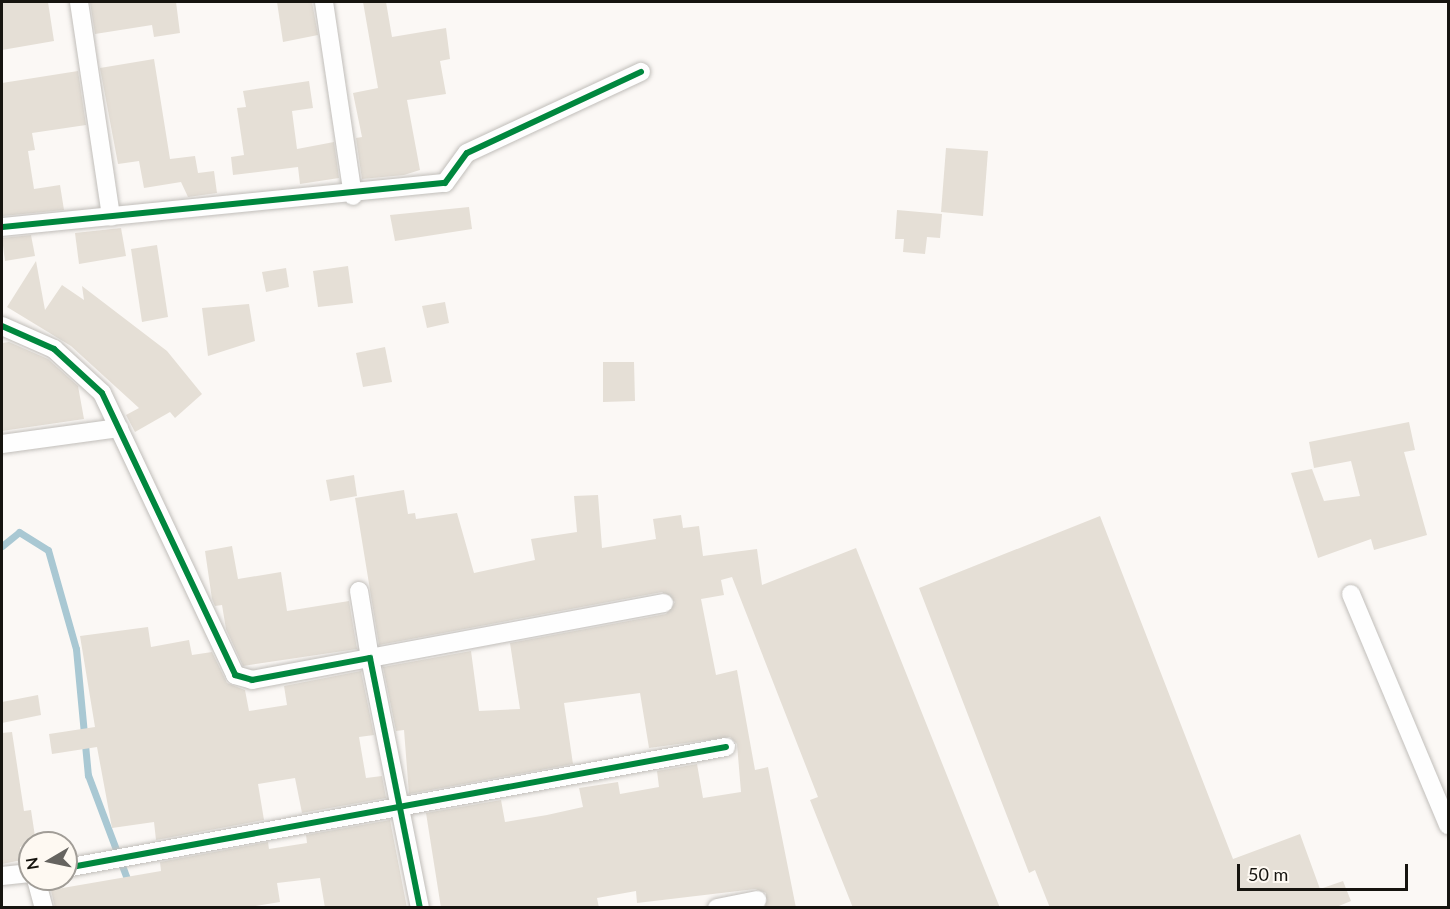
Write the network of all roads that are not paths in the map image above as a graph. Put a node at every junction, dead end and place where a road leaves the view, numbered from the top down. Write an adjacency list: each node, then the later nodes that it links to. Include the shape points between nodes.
1 (79, 2): 5 (street)
2 (324, 2): 4 (street)
3 (640, 72): 4 (street, via 467,153 445,183)
4 (353, 196): 5 (street)
5 (111, 217): 6 (street)
6 (2, 227)
7 (2, 326): 8 (street, via 54,349 79,369 102,393)
8 (119, 428): 9 (street); 13 (street, via 235,675 252,680)
9 (2, 444)
10 (359, 591): 13 (street)
11 (1351, 594): 16 (street)
12 (664, 603): 13 (street)
13 (370, 658): 15 (street)
14 (726, 747): 15 (street)
15 (401, 807): 17 (street); 23 (street)
16 (1449, 825)
17 (78, 866)
18 (18, 874): 19 (street)
19 (2, 876)
20 (39, 891): 22 (street)
21 (757, 900): 24 (street)
22 (44, 908)
23 (420, 908)
24 (717, 908)

